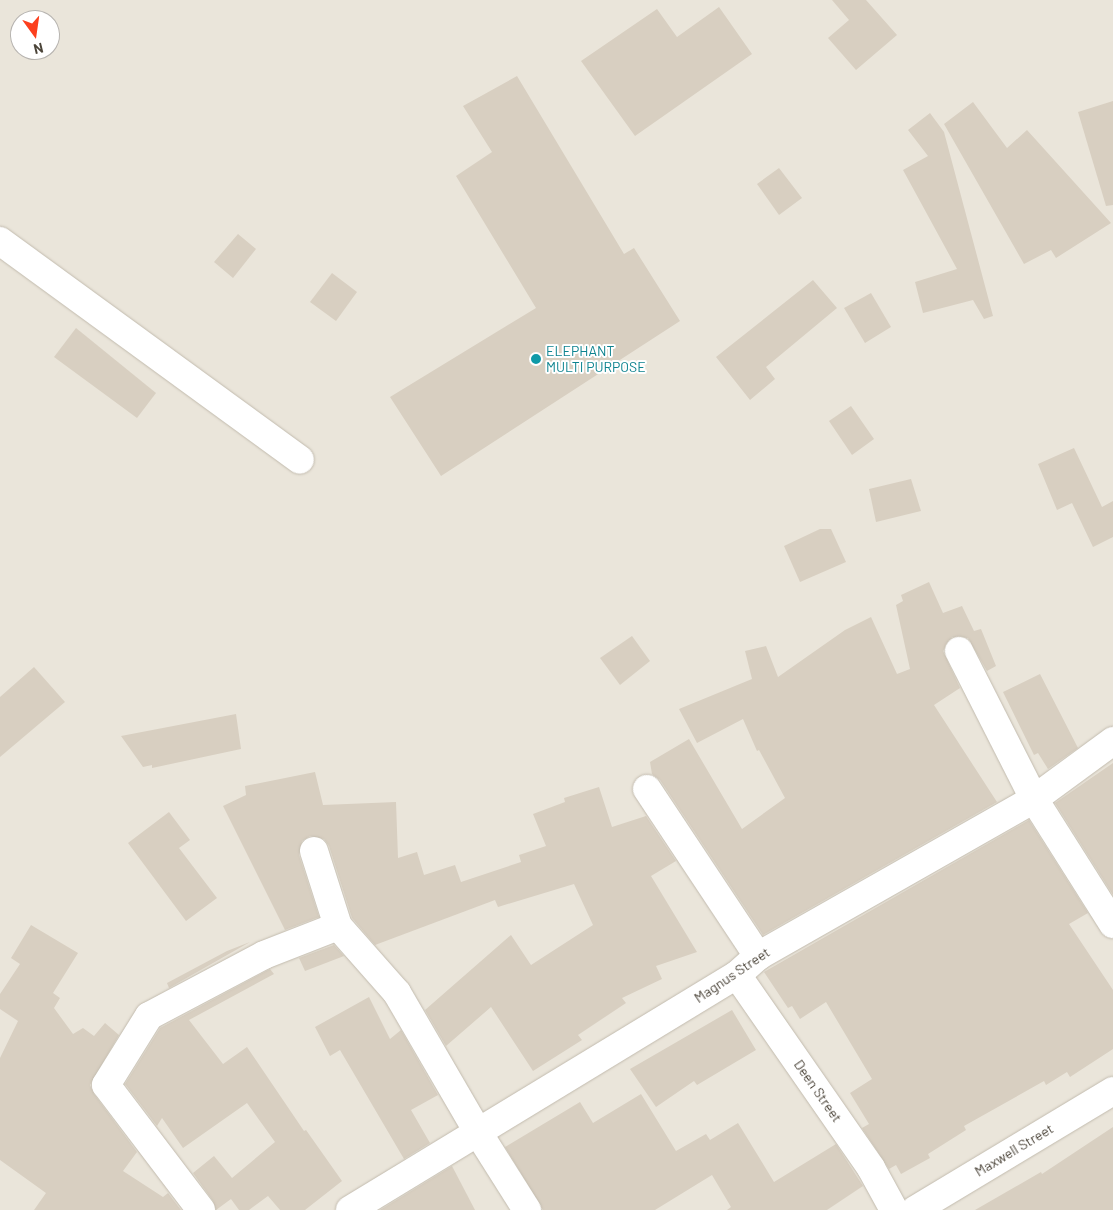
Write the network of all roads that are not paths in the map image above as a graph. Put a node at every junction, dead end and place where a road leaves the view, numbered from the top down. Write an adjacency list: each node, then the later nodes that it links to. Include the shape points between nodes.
1 (0, 241): 2 (street)
2 (300, 460)
3 (959, 651): 6 (street)
4 (1113, 741): 6 (street, Magnus Street)
5 (647, 789): 10 (street)
6 (1034, 799): 8 (street); 10 (street, Magnus Street)
7 (314, 851): 9 (street)
8 (1113, 924)
9 (338, 926): 13 (street, via 397,993); 14 (street, via 264,955 149,1016 106,1085)
10 (758, 956): 11 (street, Magnus Street)
11 (736, 975): 13 (street, Magnus Street); 17 (street, Deen Street, via 871,1168)
12 (1113, 1091): 18 (street, Maxwell Street)
13 (479, 1134): 15 (street, Magnus Street); 16 (street)
14 (201, 1210)
15 (350, 1210)
16 (527, 1210)
17 (894, 1210)
18 (915, 1210)

